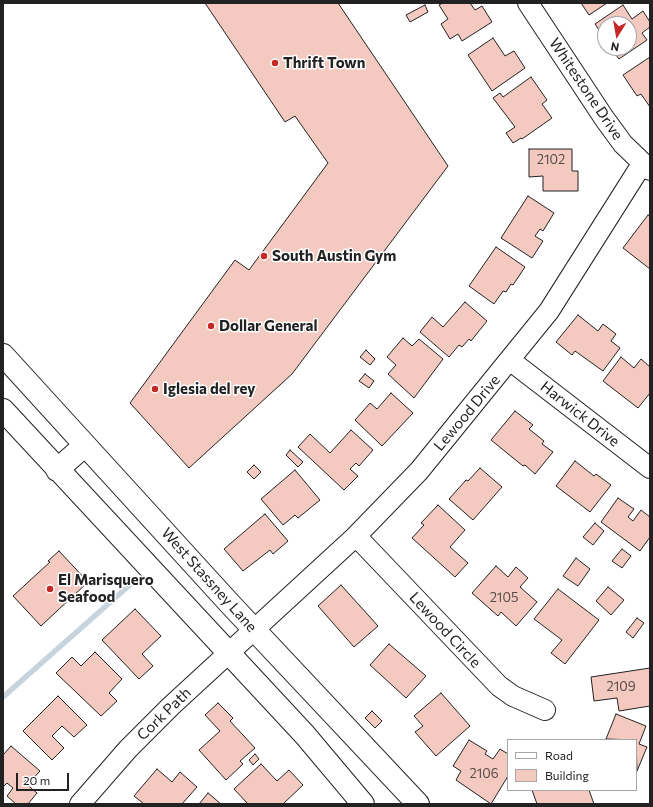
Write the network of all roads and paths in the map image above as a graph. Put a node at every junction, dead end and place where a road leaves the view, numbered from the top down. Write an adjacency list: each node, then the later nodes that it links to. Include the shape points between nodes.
1 (528, 3): 2 (street, Whitestone Drive, via 622,144)
2 (646, 167): 4 (street, Lewood Drive, via 549,311)
3 (3, 355): 6 (main road, West Stassney Lane)
4 (511, 361): 7 (street, Harwick Drive); 9 (street, Lewood Drive, via 419,471)
5 (3, 410): 8 (main road)
6 (84, 446): 8 (main road); 10 (main road, West Stassney Lane)
7 (650, 468)
8 (57, 470): 11 (main road)
9 (356, 536): 10 (street, Lewood Drive); 12 (street, Lewood Circle, via 498,686 513,696)
10 (254, 630): 11 (street, Cork Path); 15 (main road, West Stassney Lane)
11 (228, 654): 13 (street, Cork Path, via 128,749); 14 (main road, via 305,735)
12 (545, 710)
13 (80, 804)
14 (363, 804)
15 (418, 804)

